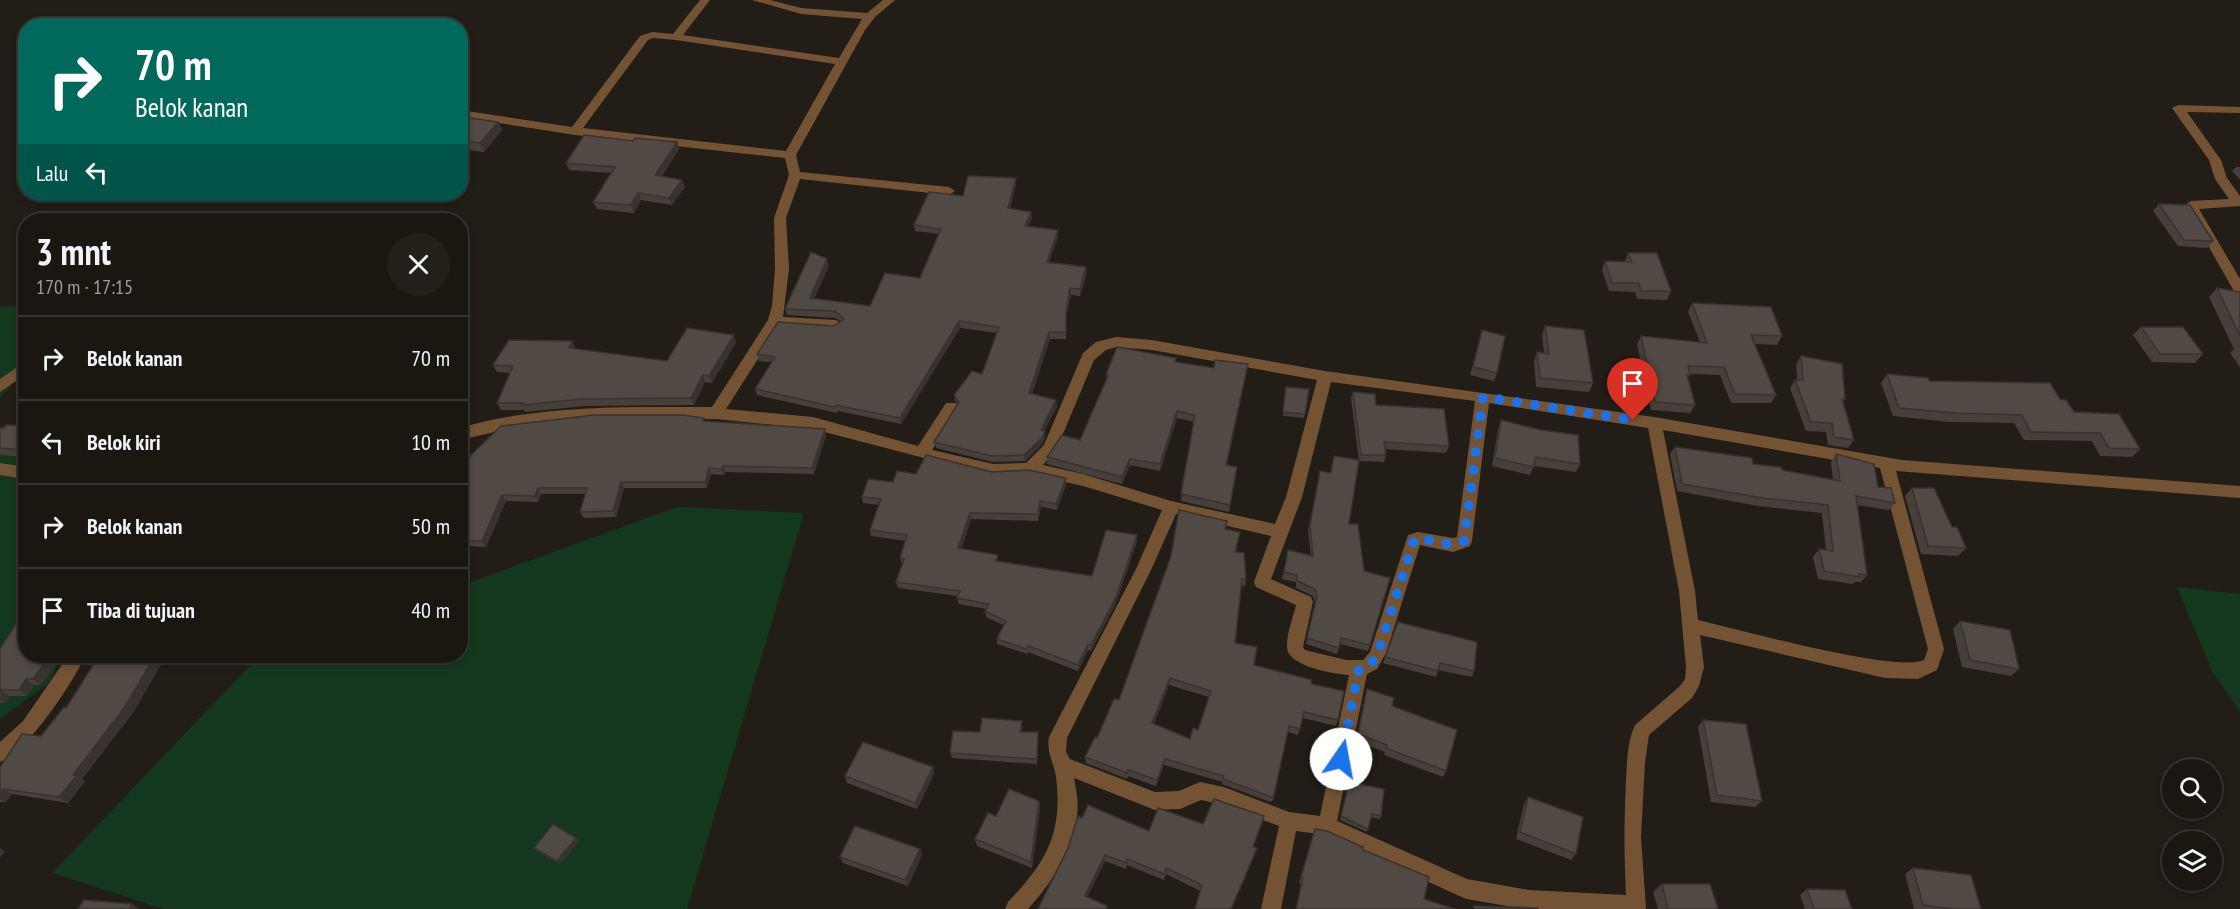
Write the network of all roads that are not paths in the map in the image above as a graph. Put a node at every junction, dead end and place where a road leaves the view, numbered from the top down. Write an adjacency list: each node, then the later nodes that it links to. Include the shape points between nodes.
1 (705, 0): 5 (street)
2 (757, 0): 4 (street, via 801,10)
3 (890, 0): 4 (street)
4 (869, 16): 6 (street)
5 (676, 37): 6 (street); 9 (street, via 644,38)
6 (842, 62): 10 (street)
7 (2240, 110): 13 (street, via 2178,108)
8 (468, 114): 9 (street)
9 (575, 131): 10 (street)
10 (790, 155): 11 (street)
11 (795, 175): 12 (street); 15 (street, via 781,213 782,269)
12 (949, 191)
13 (2239, 202): 14 (street, via 2192,205)
14 (2240, 290)
15 (775, 321): 16 (street); 22 (street)
16 (836, 325)
17 (18, 372): 19 (street)
18 (1326, 376): 20 (street); 27 (street, via 1152,345 1116,342 1101,346 1088,357 1050,448); 32 (street, via 1294,497)
19 (0, 387)
20 (1483, 397): 23 (street); 35 (street, via 1464,541 1453,545 1414,540 1378,653 1371,664)
21 (951, 407): 25 (street)
22 (716, 412): 24 (street, via 597,413 512,422); 25 (street, via 813,423)
23 (1654, 423): 26 (street); 33 (street)
24 (468, 432)
25 (922, 453): 27 (street, via 993,470)
26 (1886, 463): 30 (street); 33 (street, via 1936,648 1931,665 1918,670 1885,670)
27 (1030, 468): 31 (street)
28 (0, 469): 29 (street)
29 (18, 471)
30 (2240, 492)
31 (1171, 507): 32 (street); 37 (street, via 1058,737 1056,747)
32 (1280, 532): 35 (street, via 1262,582 1305,602 1296,652)
33 (1692, 626): 40 (street, via 1693,681 1686,692 1641,731 1632,837)
34 (72, 663): 36 (street, via 29,727)
35 (1359, 669): 39 (street)
36 (0, 754)
37 (1064, 765): 38 (street, via 1155,801 1180,800 1200,791); 41 (street, via 1067,822 1052,858)
38 (1289, 821): 39 (street); 42 (street)
39 (1327, 826): 40 (street, via 1466,889 1529,900)
40 (1636, 907)
41 (1015, 909)
42 (1270, 909)

